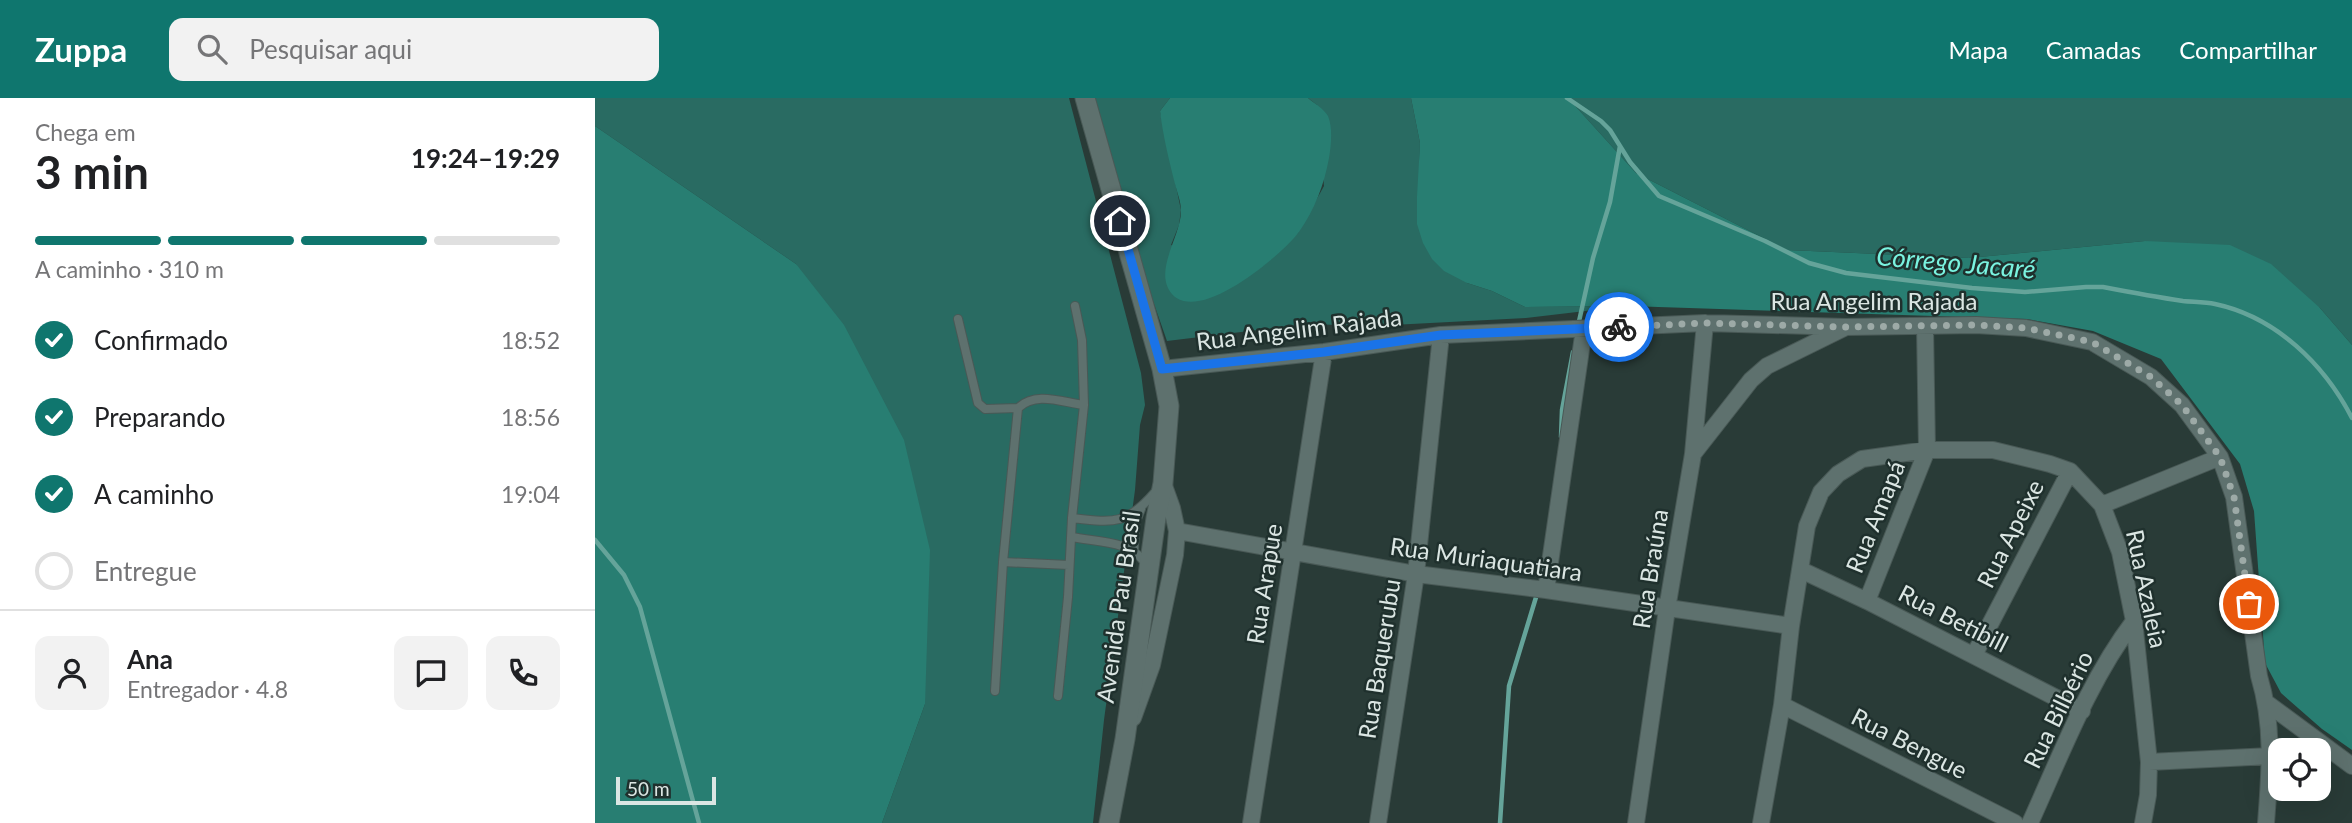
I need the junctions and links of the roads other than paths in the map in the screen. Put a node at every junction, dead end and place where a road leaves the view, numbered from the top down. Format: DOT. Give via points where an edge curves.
graph roads {
  1 [pos="1086,98"];
  2 [pos="1075,306"];
  3 [pos="958,319"];
  4 [pos="1705,323"];
  5 [pos="1925,326"];
  6 [pos="1846,327"];
  7 [pos="1578,329"];
  8 [pos="1441,335"];
  9 [pos="1324,352"];
  10 [pos="1162,369"];
  11 [pos="1084,405"];
  12 [pos="1018,408"];
  13 [pos="1927,450"];
  14 [pos="1693,454"];
  15 [pos="2220,457"];
  16 [pos="2070,471"];
  17 [pos="1163,483"];
  18 [pos="2102,505"];
  19 [pos="1141,509"];
  20 [pos="1072,518"];
  21 [pos="1177,531"];
  22 [pos="1072,537"];
  23 [pos="1134,551"];
  24 [pos="1294,552"];
  25 [pos="1003,562"];
  26 [pos="1069,565"];
  27 [pos="1149,570"];
  28 [pos="1801,570"];
  29 [pos="1416,574"];
  30 [pos="1539,589"];
  31 [pos="1867,601"];
  32 [pos="1667,609"];
  33 [pos="2134,621"];
  34 [pos="1791,626"];
  35 [pos="1974,656"];
  36 [pos="995,691"];
  37 [pos="1058,696"];
  38 [pos="2267,704"];
  39 [pos="1782,705"];
  40 [pos="2082,710"];
  41 [pos="2270,738"];
  42 [pos="1125,739"];
  43 [pos="2268,756"];
  44 [pos="2149,762"];
  45 [pos="2352,766"];
  46 [pos="2268,796"];
  47 [pos="1109,823"];
  48 [pos="1251,823"];
  49 [pos="1378,823"];
  50 [pos="1636,823"];
  51 [pos="1761,823"];
  52 [pos="2015,823"];
  53 [pos="2030,823"];
  54 [pos="2143,823"];
  55 [pos="2266,823"];
  1 -- 10 [label="main road, Avenida Pau Brasil"];
  2 -- 11 [label="lane" via="1082,340"];
  3 -- 12 [label="lane" via="978,403 985,410"];
  4 -- 6 [label="street, Rua Angelim Rajada"];
  4 -- 7 [label="street, Rua Angelim Rajada"];
  4 -- 14 [label="street, Rua Braúna"];
  5 -- 6 [label="street, Rua Angelim Rajada"];
  5 -- 13 [label="street"];
  5 -- 15 [label="street, Rua Angelim Rajada" via="2026,328 2092,342 2151,377 2182,405"];
  6 -- 14 [label="street" via="1767,366"];
  7 -- 8 [label="street, Rua Angelim Rajada"];
  7 -- 30 [label="street"];
  8 -- 9 [label="street, Rua Angelim Rajada"];
  8 -- 29 [label="street, Rua Baquerubu"];
  9 -- 10 [label="street, Rua Angelim Rajada"];
  9 -- 24 [label="street, Rua Arapue"];
  10 -- 17 [label="main road, Avenida Pau Brasil" via="1169,406"];
  11 -- 12 [label="lane" via="1039,398 1026,400"];
  11 -- 20 [label="lane"];
  12 -- 25 [label="lane"];
  13 -- 16 [label="street, Rua Azaleia" via="1993,450"];
  13 -- 28 [label="street, Rua Azaleia" via="1862,459 1838,474 1821,492 1807,526"];
  13 -- 31 [label="street, Rua Amapá"];
  14 -- 32 [label="street, Rua Braúna"];
  15 -- 18 [label="street"];
  15 -- 38 [label="street, Rua Angelim Rajada" via="2234,497"];
  16 -- 18 [label="street, Rua Azaleia"];
  16 -- 35 [label="street, Rua Apeixe"];
  17 -- 19 [label="lane"];
  17 -- 21 [label="street, Avenida Pau Brasil"];
  17 -- 27 [label="main road, Avenida Pau Brasil"];
  18 -- 33 [label="street, Rua Azaleia" via="2120,552"];
  19 -- 20 [label="lane" via="1123,519 1102,522"];
  19 -- 23 [label="lane"];
  20 -- 22 [label="lane"];
  21 -- 24 [label="street, Rua Muriaquatiara"];
  21 -- 42 [label="street, Avenida Pau Brasil" via="1155,653"];
  22 -- 23 [label="lane"];
  22 -- 26 [label="lane"];
  23 -- 27 [label="lane"];
  24 -- 29 [label="street, Rua Muriaquatiara"];
  24 -- 48 [label="street, Rua Arapue"];
  25 -- 26 [label="lane"];
  25 -- 36 [label="lane"];
  26 -- 37 [label="lane"];
  27 -- 42 [label="main road, Avenida Pau Brasil"];
  28 -- 31 [label="street, Rua Betibill"];
  28 -- 34 [label="street, Rua Azaleia"];
  29 -- 30 [label="street, Rua Muriaquatiara"];
  29 -- 49 [label="street, Rua Baquerubu"];
  30 -- 32 [label="street, Rua Muriaquatiara"];
  31 -- 35 [label="street, Rua Betibill"];
  32 -- 34 [label="street, Rua Muriaquatiara"];
  32 -- 50 [label="street, Rua Braúna"];
  33 -- 40 [label="street, Rua Bilbério" via="2116,644"];
  33 -- 44 [label="street, Rua Azaleia"];
  34 -- 39 [label="street, Rua Azaleia"];
  35 -- 40 [label="street, Rua Betibill"];
  38 -- 41 [label="street, Rua Angelim Rajada"];
  38 -- 45 [label="street"];
  39 -- 51 [label="street, Rua Azaleia"];
  39 -- 52 [label="street, Rua Bengue"];
  40 -- 53 [label="street, Rua Bilbério"];
  42 -- 47 [label="main road, Avenida Pau Brasil"];
  43 -- 44 [label="street"];
  44 -- 54 [label="street, Rua Azaleia"];
  46 -- 55 [label="street, Rua Angelim Rajada"];
}
